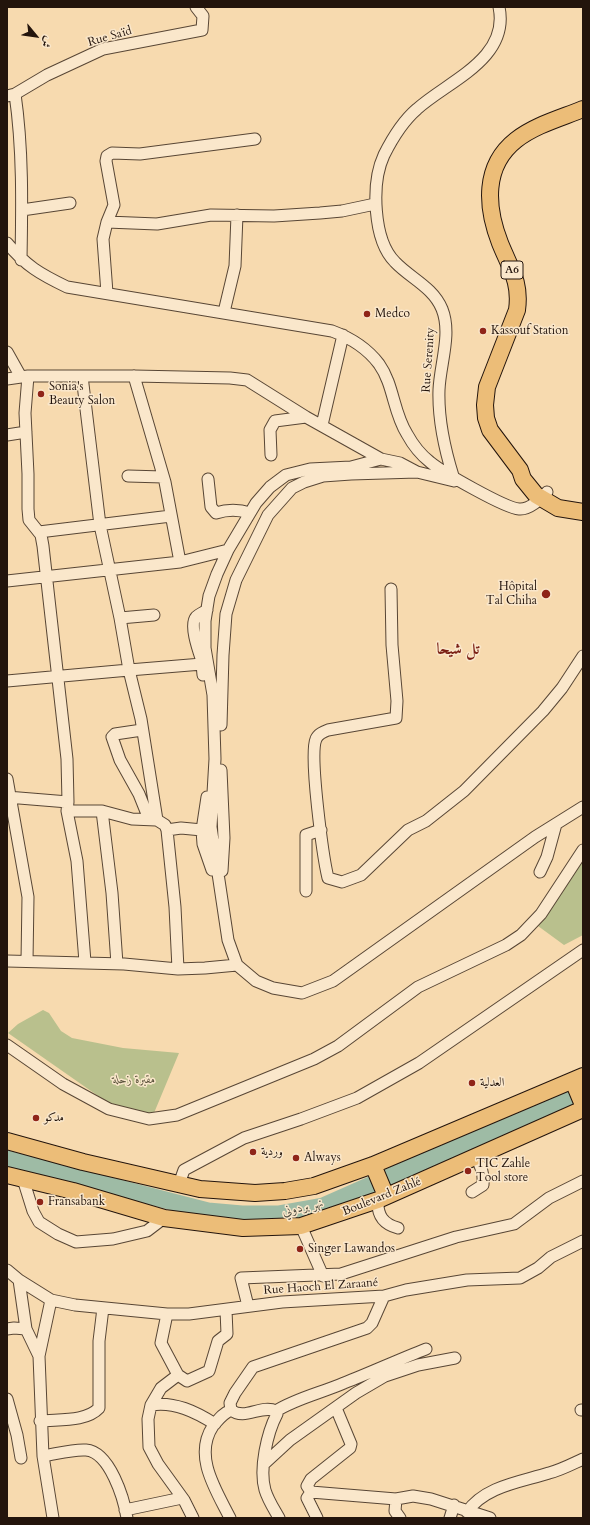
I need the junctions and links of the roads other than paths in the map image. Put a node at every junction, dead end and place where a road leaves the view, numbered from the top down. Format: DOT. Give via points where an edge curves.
graph roads {
  1 [pos="196,7"];
  2 [pos="499,7"];
  3 [pos="11,95"];
  4 [pos="583,109"];
  5 [pos="255,139"];
  6 [pos="70,203"];
  7 [pos="375,204"];
  8 [pos="22,210"];
  9 [pos="237,215"];
  10 [pos="107,222"];
  11 [pos="7,243"];
  12 [pos="21,260"];
  13 [pos="107,293"];
  14 [pos="224,312"];
  15 [pos="343,335"];
  16 [pos="7,352"];
  17 [pos="82,376"];
  18 [pos="134,376"];
  19 [pos="24,377"];
  20 [pos="7,379"];
  21 [pos="306,417"];
  22 [pos="322,425"];
  23 [pos="26,432"];
  24 [pos="7,435"];
  25 [pos="271,455"];
  26 [pos="381,459"];
  27 [pos="417,472"];
  28 [pos="286,475"];
  29 [pos="128,476"];
  30 [pos="163,477"];
  31 [pos="208,479"];
  32 [pos="458,479"];
  33 [pos="292,488"];
  34 [pos="540,492"];
  35 [pos="253,508"];
  36 [pos="578,512"];
  37 [pos="268,515"];
  38 [pos="171,516"];
  39 [pos="100,525"];
  40 [pos="38,532"];
  41 [pos="228,550"];
  42 [pos="180,562"];
  43 [pos="109,571"];
  44 [pos="47,577"];
  45 [pos="7,581"];
  46 [pos="391,589"];
  47 [pos="207,610"];
  48 [pos="154,615"];
  49 [pos="120,618"];
  50 [pos="583,656"];
  51 [pos="202,664"];
  52 [pos="129,670"];
  53 [pos="58,676"];
  54 [pos="7,681"];
  55 [pos="213,706"];
  56 [pos="142,730"];
  57 [pos="7,779"];
  58 [pos="218,779"];
  59 [pos="9,797"];
  60 [pos="68,806"];
  61 [pos="583,807"];
  62 [pos="102,811"];
  63 [pos="153,819"];
  64 [pos="556,824"];
  65 [pos="167,830"];
  66 [pos="202,830"];
  67 [pos="321,830"];
  68 [pos="583,850"];
  69 [pos="540,872"];
  70 [pos="306,891"];
  71 [pos="224,907"];
  72 [pos="583,950"];
  73 [pos="7,961"];
  74 [pos="27,961"];
  75 [pos="85,962"];
  76 [pos="117,964"];
  77 [pos="237,965"];
  78 [pos="178,969"];
  79 [pos="7,1045"];
  80 [pos="580,1093"];
  81 [pos="7,1141"];
  82 [pos="476,1157"];
  83 [pos="373,1165"];
  84 [pos="7,1175"];
  85 [pos="23,1179"];
  86 [pos="583,1181"];
  87 [pos="179,1184"];
  88 [pos="472,1192"];
  89 [pos="382,1198"];
  90 [pos="164,1218"];
  91 [pos="301,1226"];
  92 [pos="398,1228"];
  93 [pos="583,1241"];
  94 [pos="7,1270"];
  95 [pos="323,1276"];
  96 [pos="19,1280"];
  97 [pos="384,1296"];
  98 [pos="51,1300"];
  99 [pos="248,1306"];
  100 [pos="103,1308"];
  101 [pos="226,1310"];
  102 [pos="167,1314"];
  103 [pos="7,1329"];
  104 [pos="26,1329"];
  105 [pos="426,1349"];
  106 [pos="39,1356"];
  107 [pos="455,1358"];
  108 [pos="178,1375"];
  109 [pos="7,1399"];
  110 [pos="151,1405"];
  111 [pos="336,1408"];
  112 [pos="231,1410"];
  113 [pos="276,1411"];
  114 [pos="40,1421"];
  115 [pos="215,1424"];
  116 [pos="43,1456"];
  117 [pos="21,1458"];
  118 [pos="583,1459"];
  119 [pos="265,1464"];
  120 [pos="311,1492"];
  121 [pos="182,1498"];
  122 [pos="396,1499"];
  123 [pos="454,1506"];
  124 [pos="467,1512"];
  125 [pos="126,1514"];
  126 [pos="53,1518"];
  127 [pos="193,1518"];
  128 [pos="230,1518"];
  129 [pos="280,1518"];
  130 [pos="317,1518"];
  131 [pos="400,1518"];
  132 [pos="450,1518"];
  133 [pos="490,1518"];
  1 -- 3 [label="street, Rue Saïd" via="203,16 202,30 103,49 48,74"];
  2 -- 7 [label="street, Rue Serenity" via="499,29 489,52 480,63 416,109 396,132 383,156"];
  3 -- 8 [label="street" via="19,122"];
  4 -- 34 [label="highway, A6" via="517,139 495,165 491,179 489,197 493,221 518,286 519,300 487,387 485,405 490,430"];
  5 -- 10 [label="street" via="107,156 114,205"];
  6 -- 8 [label="street"];
  7 -- 9 [label="street" via="320,213"];
  7 -- 32 [label="street, Rue Serenity" via="387,252 395,262 430,290 442,310 445,330 440,378 440,424 447,457"];
  8 -- 12 [label="street"];
  9 -- 10 [label="street" via="197,216 156,224"];
  9 -- 14 [label="street" via="235,266"];
  10 -- 13 [label="street" via="103,239"];
  11 -- 12 [label="street"];
  12 -- 13 [label="street" via="43,276 67,287"];
  13 -- 14 [label="street"];
  14 -- 15 [label="street"];
  15 -- 22 [label="street"];
  15 -- 32 [label="street" via="358,343 379,364 389,381 397,413 406,434 418,450 431,463"];
  16 -- 19 [label="street"];
  17 -- 18 [label="street"];
  17 -- 19 [label="street"];
  17 -- 39 [label="street"];
  18 -- 21 [label="street" via="247,380"];
  18 -- 30 [label="street"];
  19 -- 20 [label="street"];
  19 -- 23 [label="street"];
  21 -- 22 [label="street"];
  21 -- 25 [label="street" via="275,421 270,430"];
  22 -- 26 [label="street"];
  23 -- 24 [label="street"];
  23 -- 40 [label="street" via="29,520"];
  26 -- 27 [label="street" via="400,463"];
  26 -- 28 [label="street" via="351,467 310,469"];
  27 -- 32 [label="street"];
  27 -- 33 [label="street" via="323,476"];
  28 -- 33 [label="street"];
  28 -- 35 [label="street" via="270,487"];
  29 -- 30 [label="street"];
  30 -- 38 [label="street"];
  31 -- 35 [label="street" via="211,507 216,514 226,510"];
  32 -- 34 [label="street" via="515,508 526,508"];
  33 -- 37 [label="street"];
  34 -- 36 [label="highway, A6" via="562,501"];
  35 -- 37 [label="street"];
  35 -- 41 [label="street"];
  37 -- 58 [label="street" via="242,564 226,614"];
  38 -- 39 [label="street"];
  38 -- 42 [label="street"];
  39 -- 40 [label="street"];
  39 -- 43 [label="street"];
  40 -- 44 [label="street" via="43,546"];
  41 -- 42 [label="street"];
  41 -- 47 [label="street" via="209,596"];
  42 -- 43 [label="street"];
  43 -- 44 [label="street"];
  43 -- 49 [label="street"];
  44 -- 45 [label="street"];
  44 -- 53 [label="street"];
  46 -- 67 [label="street" via="396,718 328,730 316,739 313,760"];
  47 -- 51 [label="street" via="194,621 195,640"];
  47 -- 55 [label="street" via="205,648"];
  48 -- 49 [label="street"];
  49 -- 52 [label="street"];
  50 -- 67 [label="street" via="543,711 464,791 426,822 408,830 361,875 342,882 328,878 322,854"];
  51 -- 52 [label="street"];
  51 -- 55 [label="street" via="208,699"];
  52 -- 53 [label="street"];
  52 -- 56 [label="street"];
  53 -- 54 [label="street"];
  53 -- 60 [label="street"];
  55 -- 58 [label="street"];
  56 -- 63 [label="street"];
  56 -- 63 [label="street" via="115,734 112,737 120,760"];
  57 -- 59 [label="street"];
  58 -- 66 [label="street" via="208,792"];
  58 -- 71 [label="street" via="217,823"];
  59 -- 60 [label="street"];
  59 -- 74 [label="street" via="28,897"];
  60 -- 62 [label="street"];
  60 -- 75 [label="street" via="77,861"];
  61 -- 64 [label="street"];
  62 -- 63 [label="street" via="132,819"];
  62 -- 76 [label="street"];
  63 -- 65 [label="street" via="165,825"];
  64 -- 69 [label="street"];
  64 -- 77 [label="street" via="333,981 302,993 289,992 256,981"];
  65 -- 66 [label="street"];
  65 -- 78 [label="street"];
  66 -- 71 [label="street" via="206,855"];
  67 -- 70 [label="street" via="306,835"];
  68 -- 79 [label="street" via="541,914 506,945 418,987 338,1046 314,1059 177,1115 149,1119 109,1109 63,1084"];
  71 -- 77 [label="street" via="228,940"];
  72 -- 87 [label="street" via="405,1072 357,1098 301,1120 244,1138 184,1170"];
  73 -- 74 [label="street"];
  74 -- 75 [label="street"];
  75 -- 76 [label="street"];
  76 -- 78 [label="street"];
  77 -- 78 [label="street"];
  80 -- 82 [label="highway, Boulevard Zahlé"];
  80 -- 83 [label="highway, Boulevard Zahlé"];
  81 -- 87 [label="highway, Boulevard Zahlé"];
  82 -- 88 [label="street" via="483,1172 483,1179 482,1185"];
  82 -- 89 [label="highway, Boulevard Zahlé"];
  83 -- 87 [label="highway, Boulevard Zahlé" via="314,1186 285,1191 222,1192"];
  83 -- 89 [label="highway"];
  84 -- 85 [label="highway, Boulevard Zahlé"];
  85 -- 90 [label="highway, Boulevard Zahlé"];
  85 -- 90 [label="street" via="39,1222 76,1242 113,1239 146,1231"];
  86 -- 95 [label="street" via="549,1198 514,1224 456,1237 341,1274"];
  89 -- 91 [label="highway, Boulevard Zahlé"];
  89 -- 92 [label="street" via="378,1209 380,1217"];
  90 -- 91 [label="highway, Boulevard Zahlé" via="243,1228"];
  91 -- 95 [label="street"];
  93 -- 97 [label="street, Rue Haoch El Zaraané" via="551,1257 520,1278 466,1280"];
  94 -- 96 [label="street"];
  95 -- 99 [label="street" via="241,1278"];
  96 -- 98 [label="street"];
  96 -- 104 [label="street"];
  97 -- 99 [label="street, Rue Haoch El Zaraané"];
  97 -- 112 [label="street" via="372,1323 367,1328 253,1367 235,1393 230,1403"];
  98 -- 100 [label="street, Rue Haoch El Zaraané"];
  98 -- 106 [label="street"];
  99 -- 101 [label="street, Rue Haoch El Zaraané"];
  100 -- 102 [label="street, Rue Haoch El Zaraané"];
  100 -- 114 [label="street" via="99,1341 99,1408 94,1414 80,1418"];
  101 -- 102 [label="street, Rue Haoch El Zaraané"];
  101 -- 108 [label="street" via="227,1334 218,1341 209,1371 187,1381"];
  102 -- 108 [label="street" via="161,1343"];
  103 -- 104 [label="street"];
  104 -- 106 [label="street"];
  105 -- 113 [label="street" via="343,1384 287,1404"];
  106 -- 114 [label="street"];
  107 -- 111 [label="street" via="418,1365 385,1376"];
  108 -- 110 [label="street" via="160,1388"];
  109 -- 117 [label="street"];
  110 -- 115 [label="street" via="162,1403 194,1411"];
  110 -- 121 [label="street" via="148,1420 149,1447"];
  111 -- 119 [label="street" via="290,1440"];
  111 -- 120 [label="street" via="350,1448 311,1480 307,1486"];
  112 -- 113 [label="street" via="243,1414"];
  112 -- 115 [label="street" via="222,1414"];
  113 -- 119 [label="street" via="266,1443"];
  114 -- 116 [label="street"];
  115 -- 128 [label="street" via="205,1442 204,1458"];
  116 -- 125 [label="street" via="87,1450 98,1455 116,1480"];
  116 -- 126 [label="street"];
  118 -- 124 [label="street" via="551,1473 485,1494"];
  119 -- 129 [label="street" via="265,1490"];
  120 -- 122 [label="street"];
  120 -- 130 [label="street" via="307,1498 308,1503"];
  121 -- 125 [label="street"];
  121 -- 127 [label="street"];
  122 -- 123 [label="street" via="413,1496"];
  122 -- 131 [label="street" via="395,1511"];
  123 -- 124 [label="street"];
  123 -- 132 [label="street"];
  124 -- 133 [label="street"];
}
